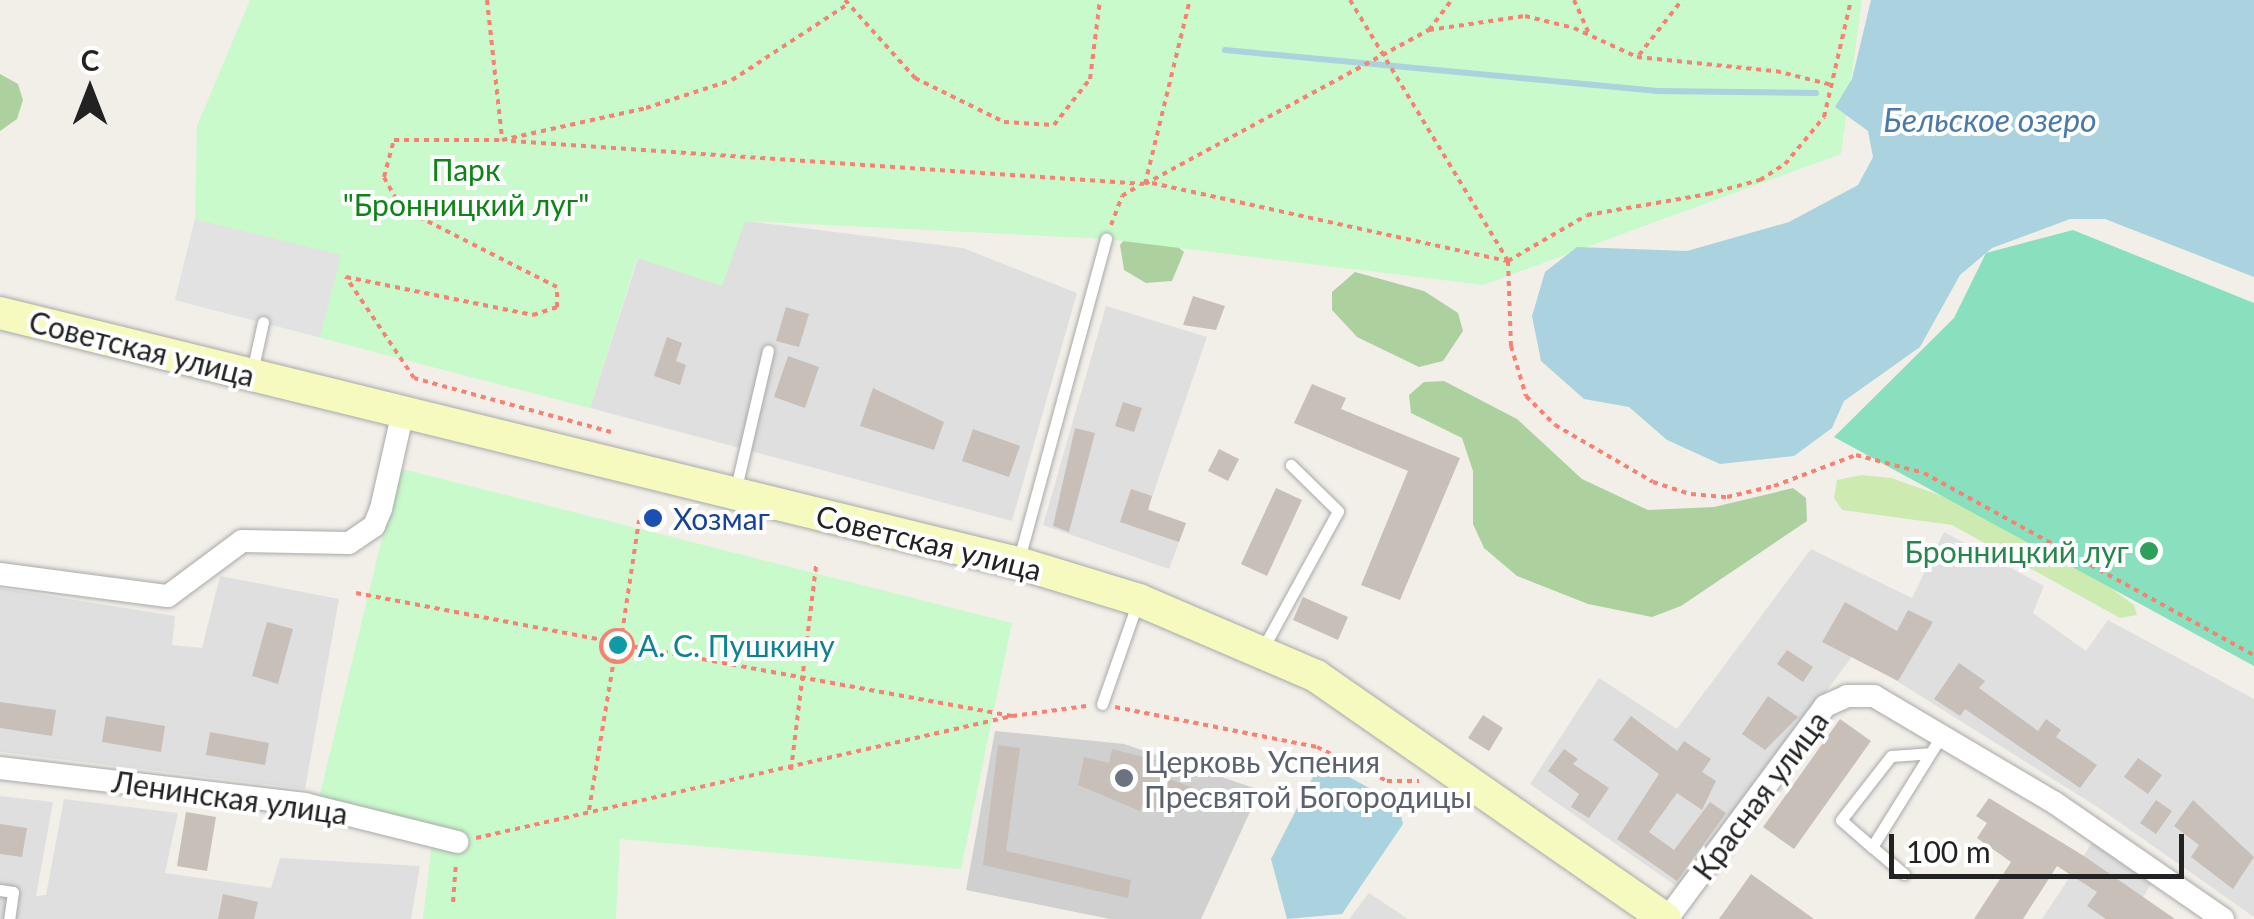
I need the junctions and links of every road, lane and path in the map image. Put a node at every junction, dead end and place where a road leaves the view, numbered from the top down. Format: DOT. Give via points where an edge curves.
graph roads {
  1 [pos="488,0"];
  2 [pos="1100,0"];
  3 [pos="1190,0"];
  4 [pos="1350,0"];
  5 [pos="1452,0"];
  6 [pos="1574,0"];
  7 [pos="1682,0"];
  8 [pos="1851,0"];
  9 [pos="847,2"];
  10 [pos="1428,30"];
  11 [pos="1590,36"];
  12 [pos="1382,53"];
  13 [pos="1637,58"];
  14 [pos="1834,86"];
  15 [pos="502,140"];
  16 [pos="1145,184"];
  17 [pos="1106,239"];
  18 [pos="1508,261"];
  19 [pos="0,313"];
  20 [pos="263,322"];
  21 [pos="768,352"];
  22 [pos="251,374"];
  23 [pos="403,411"];
  24 [pos="611,432"];
  25 [pos="1291,464"];
  26 [pos="735,492"];
  27 [pos="639,520"];
  28 [pos="1018,563"];
  29 [pos="816,566"];
  30 [pos="0,574"];
  31 [pos="356,593"];
  32 [pos="1139,600"];
  33 [pos="622,633"];
  34 [pos="602,640"];
  35 [pos="632,646"];
  36 [pos="1262,650"];
  37 [pos="2254,655"];
  38 [pos="614,659"];
  39 [pos="798,674"];
  40 [pos="1102,704"];
  41 [pos="1012,716"];
  42 [pos="1936,744"];
  43 [pos="0,768"];
  44 [pos="791,771"];
  45 [pos="1425,780"];
  46 [pos="590,810"];
  47 [pos="457,842"];
  48 [pos="1872,847"];
  49 [pos="1904,874"];
  50 [pos="0,890"];
  51 [pos="453,902"];
  52 [pos="9,919"];
  53 [pos="1666,919"];
  54 [pos="2223,919"];
  1 -- 15 [label="path"];
  2 -- 9 [label="path" via="1090,79 1054,125 1004,122 915,78"];
  3 -- 16 [label="path"];
  4 -- 12 [label="path"];
  5 -- 10 [label="path"];
  6 -- 11 [label="path"];
  7 -- 13 [label="path"];
  8 -- 14 [label="path"];
  9 -- 15 [label="path" via="732,80"];
  10 -- 11 [label="path" via="1525,16"];
  10 -- 12 [label="path"];
  11 -- 13 [label="path"];
  12 -- 16 [label="path"];
  12 -- 18 [label="path"];
  13 -- 14 [label="path" via="1776,70"];
  14 -- 18 [label="path" via="1824,117 1800,148 1760,180 1587,214"];
  15 -- 16 [label="path"];
  15 -- 24 [label="path" via="394,140 384,177 400,208 557,287 557,307 533,314 346,277 414,378"];
  16 -- 17 [label="path" via="1122,196"];
  16 -- 18 [label="path" via="1161,181"];
  17 -- 28 [label="lane"];
  18 -- 37 [label="path" via="1510,346 1526,396 1555,425 1652,482 1727,497 1774,486 1836,459 1875,457 1924,473 2034,530"];
  19 -- 22 [label="main road, Советская улица"];
  20 -- 22 [label="lane"];
  21 -- 26 [label="lane"];
  22 -- 23 [label="main road, Советская улица"];
  23 -- 26 [label="main road, Советская улица"];
  23 -- 30 [label="street" via="374,526 349,543 242,542 168,596"];
  25 -- 36 [label="lane" via="1338,511"];
  26 -- 28 [label="main road, Советская улица"];
  27 -- 33 [label="path"];
  28 -- 32 [label="main road, Советская улица"];
  29 -- 39 [label="path"];
  31 -- 34 [label="path"];
  32 -- 36 [label="main road, Советская улица"];
  32 -- 40 [label="lane"];
  33 -- 34 [label="path" via="604,630"];
  33 -- 35 [label="path" via="634,635"];
  34 -- 38 [label="path" via="600,657"];
  35 -- 38 [label="path" via="630,662"];
  35 -- 39 [label="path"];
  36 -- 53 [label="main road, Советская улица" via="1396,726"];
  38 -- 46 [label="path"];
  39 -- 41 [label="path"];
  39 -- 44 [label="path"];
  40 -- 41 [label="path"];
  40 -- 45 [label="path" via="1317,747 1387,780"];
  41 -- 44 [label="path"];
  42 -- 48 [label="lane"];
  42 -- 48 [label="lane" via="1891,756 1842,820"];
  42 -- 53 [label="street, Красная улица" via="1874,696 1847,696 1825,706"];
  42 -- 54 [label="street, Красная улица" via="2055,803"];
  43 -- 47 [label="street, Ленинская улица" via="277,800"];
  44 -- 46 [label="path"];
  46 -- 47 [label="path"];
  47 -- 51 [label="path"];
  48 -- 49 [label="lane"];
  50 -- 52 [label="lane" via="13,892"];
}
